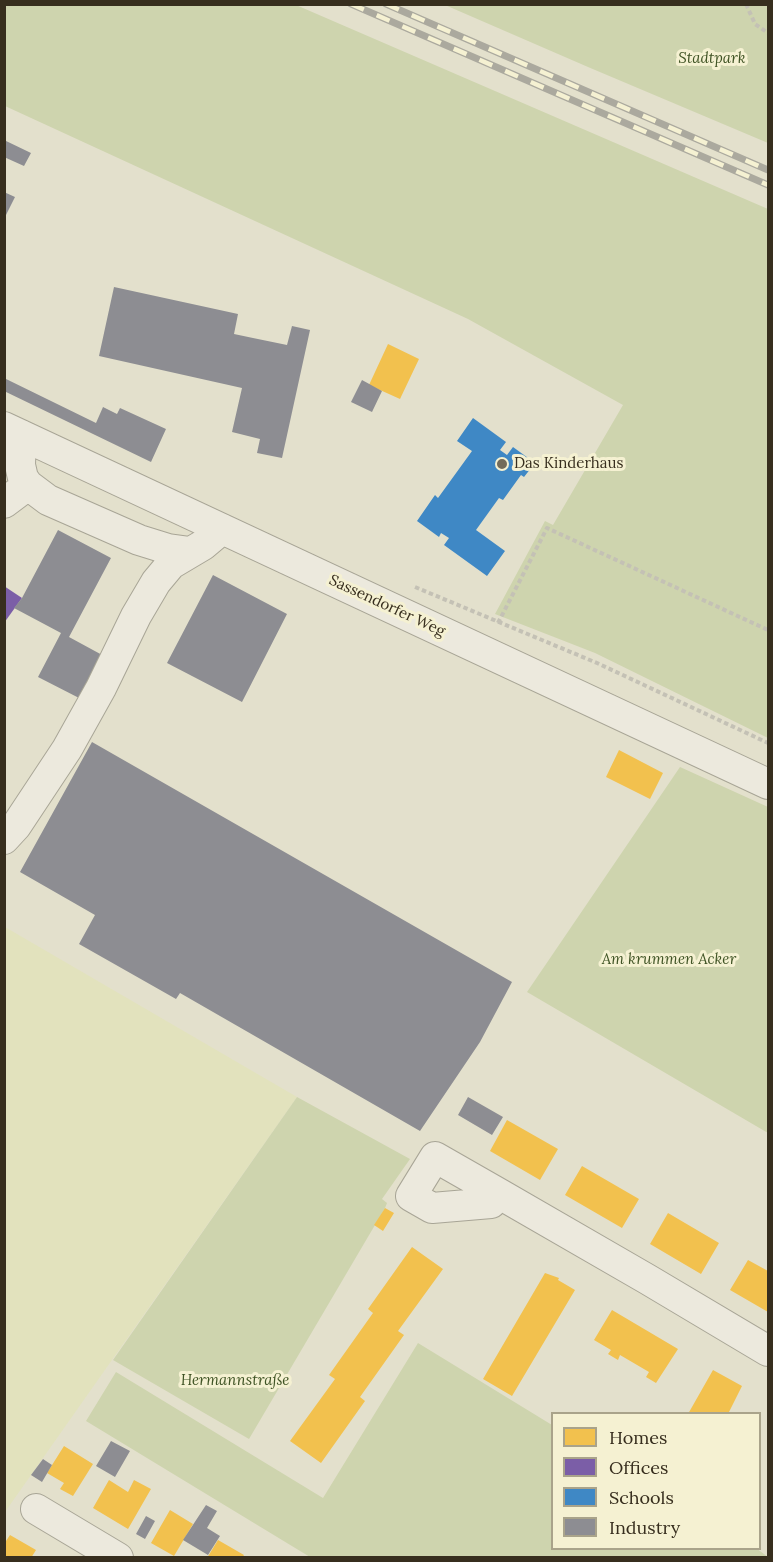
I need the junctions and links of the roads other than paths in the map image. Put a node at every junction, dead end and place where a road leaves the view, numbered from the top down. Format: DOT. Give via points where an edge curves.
graph roads {
  1 [pos="13,431"];
  2 [pos="28,485"];
  3 [pos="4,503"];
  4 [pos="222,529"];
  5 [pos="189,552"];
  6 [pos="768,784"];
  7 [pos="4,839"];
  8 [pos="498,1193"];
  9 [pos="768,1351"];
  10 [pos="36,1509"];
  11 [pos="118,1557"];
  1 -- 2 [label="street"];
  1 -- 4 [label="street, Sassendorfer Weg"];
  2 -- 3 [label="street"];
  2 -- 5 [label="street" via="48,500 139,540"];
  4 -- 5 [label="street"];
  4 -- 6 [label="street, Sassendorfer Weg"];
  5 -- 7 [label="street" via="171,564 156,582 68,749"];
  8 -- 9 [label="street"];
  10 -- 11 [label="street"];
}
